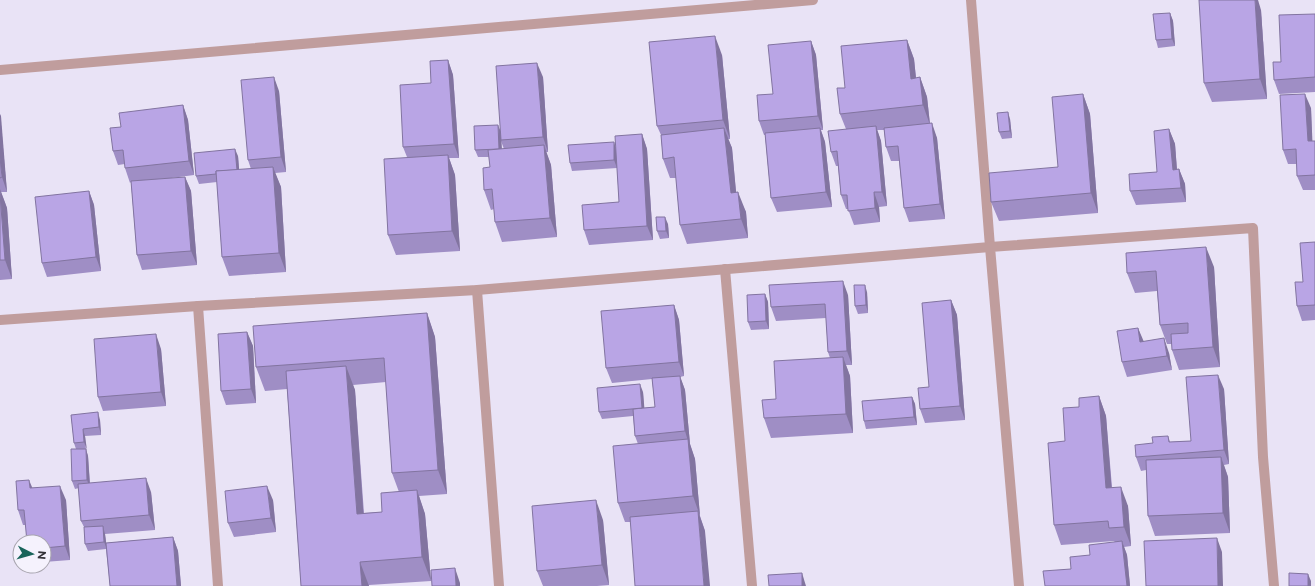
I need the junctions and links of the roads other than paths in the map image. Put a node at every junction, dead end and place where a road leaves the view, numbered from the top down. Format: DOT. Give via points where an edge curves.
graph roads {
  1 [pos="813,0"];
  2 [pos="971,0"];
  3 [pos="0,70"];
  4 [pos="990,247"];
  5 [pos="725,269"];
  6 [pos="477,290"];
  7 [pos="198,306"];
  8 [pos="0,320"];
  9 [pos="218,586"];
  10 [pos="499,586"];
  11 [pos="752,586"];
  12 [pos="1019,586"];
  13 [pos="1274,586"];
  1 -- 3 [label="street"];
  2 -- 4 [label="street"];
  4 -- 5 [label="street"];
  4 -- 12 [label="street"];
  4 -- 13 [label="street" via="1253,228 1263,457"];
  5 -- 6 [label="street"];
  5 -- 11 [label="street"];
  6 -- 7 [label="street"];
  6 -- 10 [label="street"];
  7 -- 8 [label="street"];
  7 -- 9 [label="street"];
}
